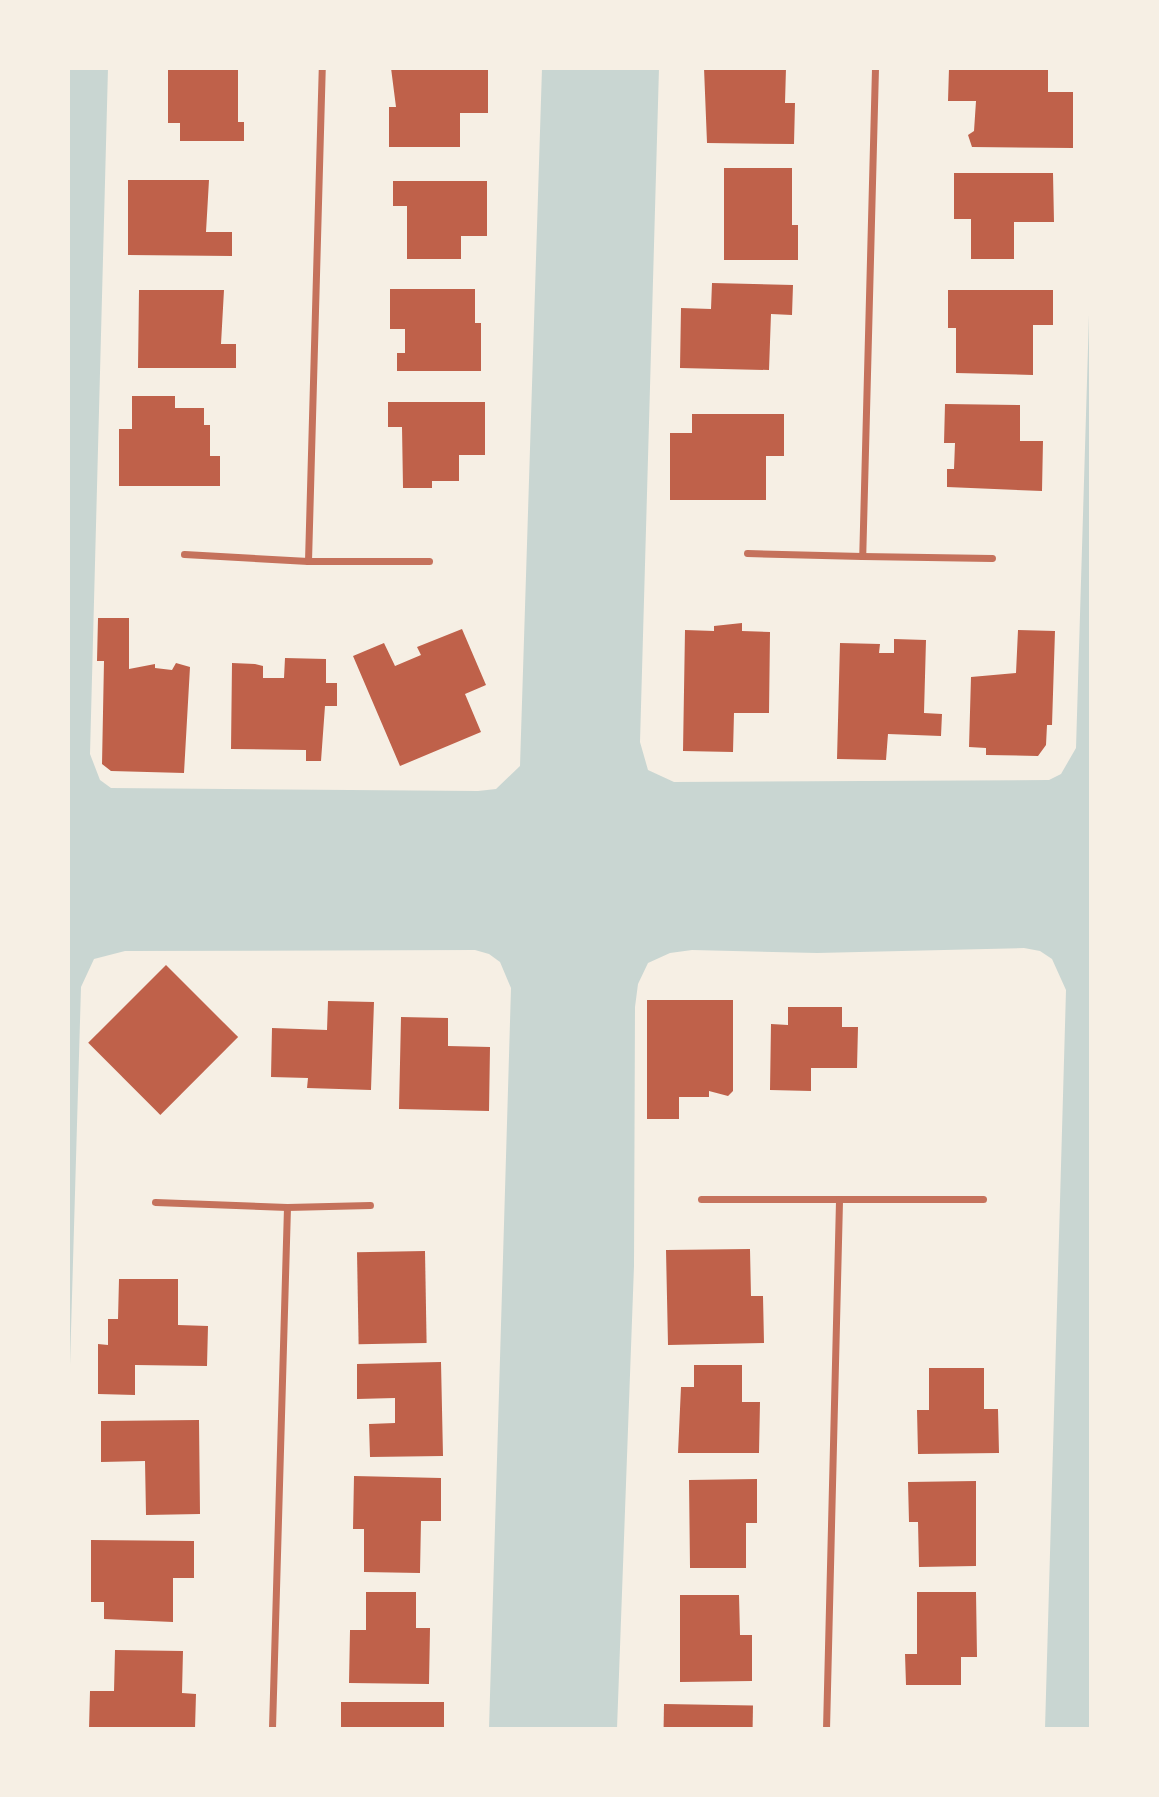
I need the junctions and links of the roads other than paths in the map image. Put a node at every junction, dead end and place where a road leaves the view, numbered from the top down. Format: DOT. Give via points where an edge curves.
graph roads {
  1 [pos="322,68"];
  2 [pos="875,68"];
  3 [pos="747,553"];
  4 [pos="184,554"];
  5 [pos="862,556"];
  6 [pos="992,558"];
  7 [pos="308,561"];
  8 [pos="429,561"];
  9 [pos="701,1199"];
  10 [pos="839,1199"];
  11 [pos="983,1199"];
  12 [pos="155,1202"];
  13 [pos="370,1205"];
  14 [pos="287,1208"];
  15 [pos="272,1729"];
  16 [pos="826,1729"];
  1 -- 7 [label="street"];
  2 -- 5 [label="street"];
  3 -- 5 [label="street"];
  4 -- 7 [label="street"];
  5 -- 6 [label="street"];
  7 -- 8 [label="street"];
  9 -- 10 [label="street"];
  10 -- 11 [label="street"];
  10 -- 16 [label="street"];
  12 -- 14 [label="street"];
  13 -- 14 [label="street"];
  14 -- 15 [label="street"];
}
